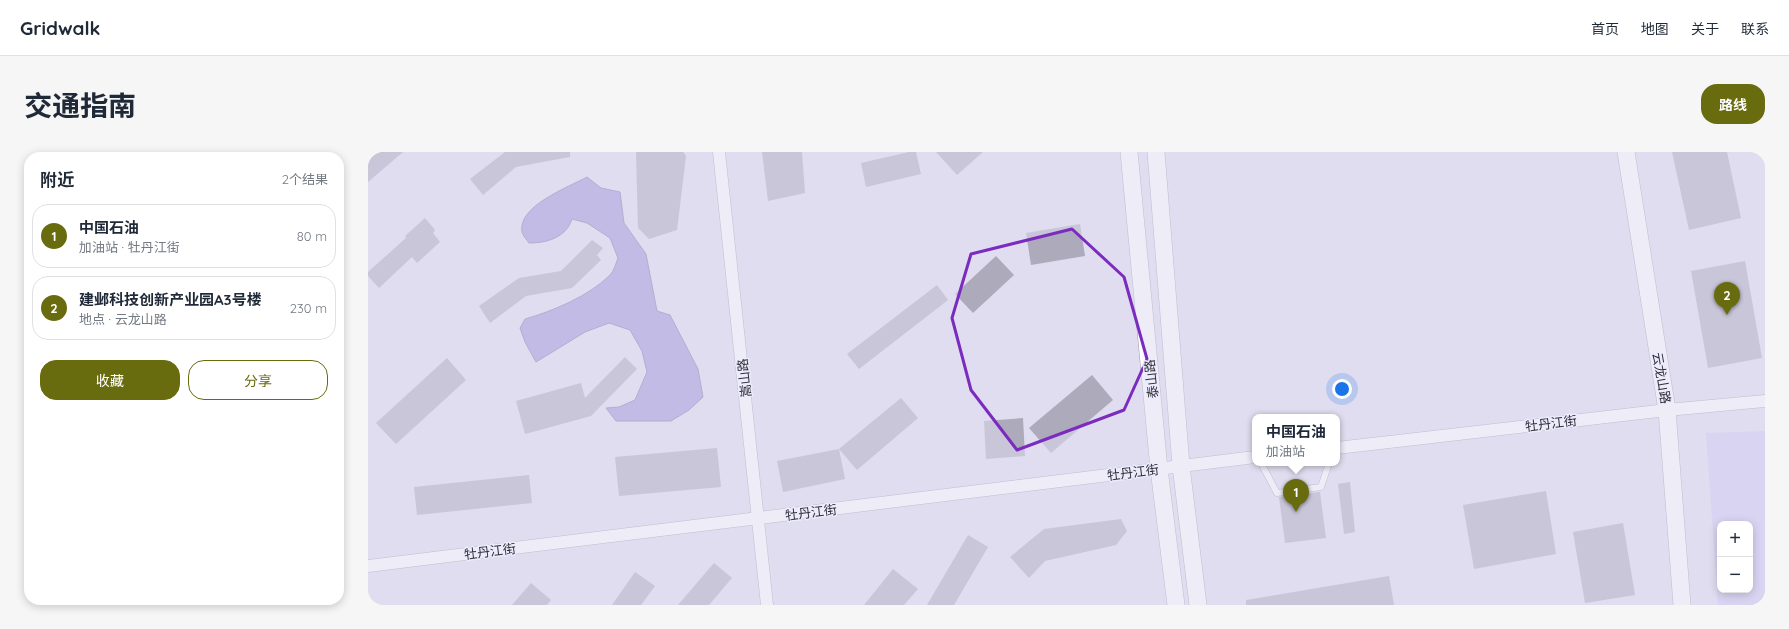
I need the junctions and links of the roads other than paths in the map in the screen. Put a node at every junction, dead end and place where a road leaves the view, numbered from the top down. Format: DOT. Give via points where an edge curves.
graph roads {
  1 [pos="718,152"];
  2 [pos="1129,152"];
  3 [pos="1156,152"];
  4 [pos="1626,152"];
  5 [pos="1765,401"];
  6 [pos="1667,410"];
  7 [pos="1340,448"];
  8 [pos="1252,458"];
  9 [pos="1181,466"];
  10 [pos="1263,466"];
  11 [pos="1328,466"];
  12 [pos="1159,469"];
  13 [pos="759,518"];
  14 [pos="368,566"];
  15 [pos="767,605"];
  16 [pos="1176,605"];
  17 [pos="1198,605"];
  18 [pos="1682,605"];
  1 -- 13 [label="street, 嵩山路"];
  2 -- 12 [label="street, 泰山路"];
  3 -- 9 [label="street, 泰山路"];
  4 -- 6 [label="street, 云龙山路"];
  5 -- 6 [label="street, 牡丹江街"];
  6 -- 7 [label="street, 牡丹江街"];
  6 -- 18 [label="street, 云龙山路"];
  8 -- 9 [label="street, 牡丹江街"];
  9 -- 12 [label="street, 牡丹江街"];
  9 -- 17 [label="street, 泰山路"];
  10 -- 11 [label="lane" via="1277,493 1321,487"];
  12 -- 13 [label="street, 牡丹江街"];
  12 -- 16 [label="street, 泰山路"];
  13 -- 14 [label="street, 牡丹江街"];
  13 -- 15 [label="street, 嵩山路"];
}
